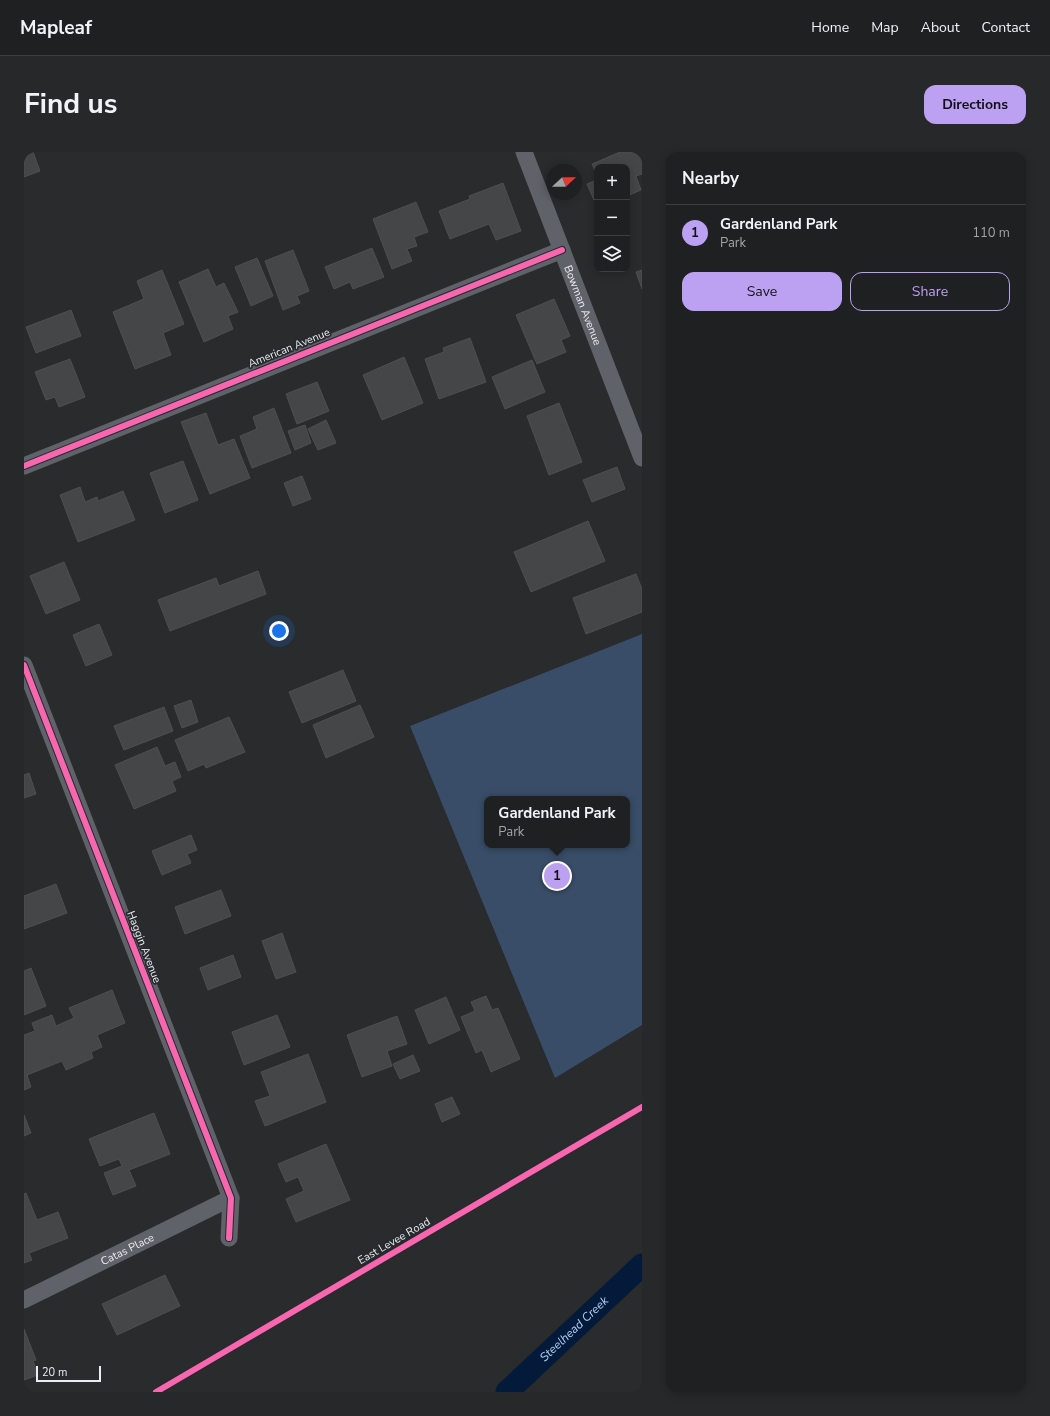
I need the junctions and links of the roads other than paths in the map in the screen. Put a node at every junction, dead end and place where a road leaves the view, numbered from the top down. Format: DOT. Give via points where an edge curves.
graph roads {
  1 [pos="524,152"];
  2 [pos="562,250"];
  3 [pos="642,458"];
  4 [pos="24,466"];
  5 [pos="24,665"];
  6 [pos="231,1198"];
  7 [pos="229,1238"];
  8 [pos="24,1300"];
  1 -- 2 [label="street, Bowman Avenue"];
  2 -- 3 [label="street, Bowman Avenue"];
  2 -- 4 [label="street, American Avenue"];
  5 -- 6 [label="street, Haggin Avenue"];
  6 -- 7 [label="street, Haggin Avenue"];
  6 -- 8 [label="street, Catas Place"];
}
